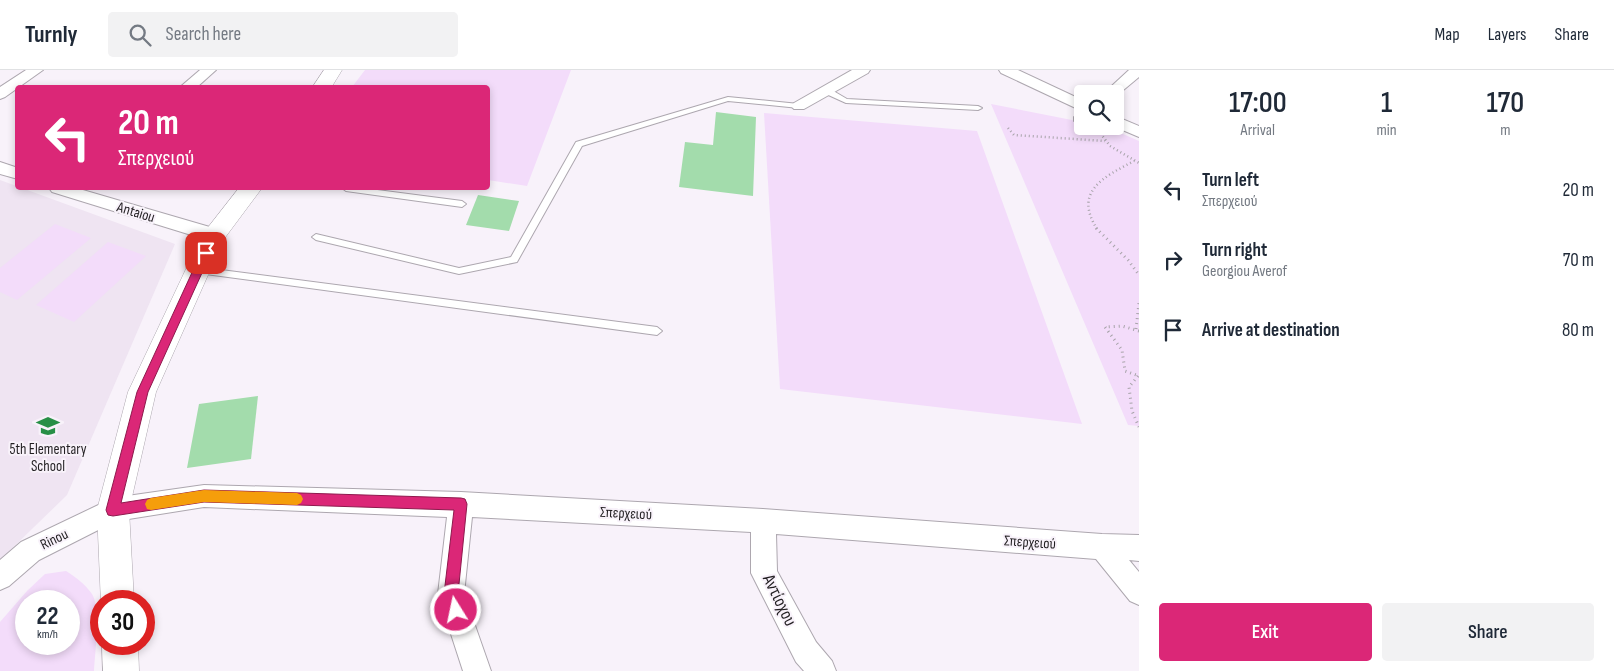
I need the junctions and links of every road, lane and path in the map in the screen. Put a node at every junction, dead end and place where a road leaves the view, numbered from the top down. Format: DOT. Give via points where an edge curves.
graph roads {
  1 [pos="36,70"];
  2 [pos="209,70"];
  3 [pos="333,70"];
  4 [pos="863,70"];
  5 [pos="1006,70"];
  6 [pos="1138,70"];
  7 [pos="190,85"];
  8 [pos="323,85"];
  9 [pos="1120,85"];
  10 [pos="826,90"];
  11 [pos="0,94"];
  12 [pos="799,106"];
  13 [pos="978,108"];
  14 [pos="1074,110"];
  15 [pos="1124,125"];
  16 [pos="1008,128"];
  17 [pos="1139,132"];
  18 [pos="1102,135"];
  19 [pos="1105,141"];
  20 [pos="1134,161"];
  21 [pos="1139,163"];
  22 [pos="0,168"];
  23 [pos="15,173"];
  24 [pos="65,190"];
  25 [pos="249,190"];
  26 [pos="360,190"];
  27 [pos="462,204"];
  28 [pos="214,235"];
  29 [pos="316,237"];
  30 [pos="198,270"];
  31 [pos="1139,275"];
  32 [pos="1139,303"];
  33 [pos="1138,318"];
  34 [pos="1138,330"];
  35 [pos="657,331"];
  36 [pos="1138,376"];
  37 [pos="1139,427"];
  38 [pos="461,504"];
  39 [pos="113,510"];
  40 [pos="763,521"];
  41 [pos="1102,547"];
  42 [pos="1139,548"];
  43 [pos="0,577"];
  44 [pos="117,590"];
  45 [pos="1139,592"];
  46 [pos="120,655"];
  47 [pos="121,671"];
  48 [pos="477,671"];
  49 [pos="822,671"];
  1 -- 11 [label="street"];
  2 -- 7 [label="street"];
  3 -- 8 [label="street"];
  4 -- 10 [label="street"];
  5 -- 14 [label="street"];
  6 -- 9 [label="street"];
  10 -- 12 [label="street"];
  10 -- 13 [label="lane" via="846,101"];
  12 -- 29 [label="lane" via="728,99 579,144 514,260 459,271"];
  15 -- 17 [label="street"];
  16 -- 19 [label="path" via="1014,135"];
  18 -- 19 [label="path"];
  19 -- 20 [label="path"];
  20 -- 21 [label="path"];
  20 -- 31 [label="path" via="1097,184 1087,206 1102,236 1134,266"];
  22 -- 23 [label="street"];
  24 -- 28 [label="street, Antaiou"];
  25 -- 28 [label="street"];
  26 -- 27 [label="lane"];
  28 -- 30 [label="street"];
  30 -- 35 [label="lane"];
  30 -- 39 [label="street" via="142,392"];
  32 -- 33 [label="path"];
  33 -- 34 [label="path"];
  34 -- 36 [label="path" via="1114,325 1105,327 1122,350 1125,372"];
  36 -- 37 [label="path" via="1129,387 1132,411"];
  38 -- 39 [label="street, Σπερχειού" via="204,496"];
  38 -- 40 [label="street, Σπερχειού"];
  38 -- 48 [label="street" via="451,594"];
  39 -- 43 [label="street, Rinou" via="30,551"];
  39 -- 44 [label="street"];
  40 -- 41 [label="street, Σπερχειού"];
  40 -- 49 [label="street, Αντίοχου" via="764,573 806,652"];
  41 -- 42 [label="street, Σπερχειού"];
  41 -- 45 [label="street"];
  46 -- 47 [label="street"];
}
